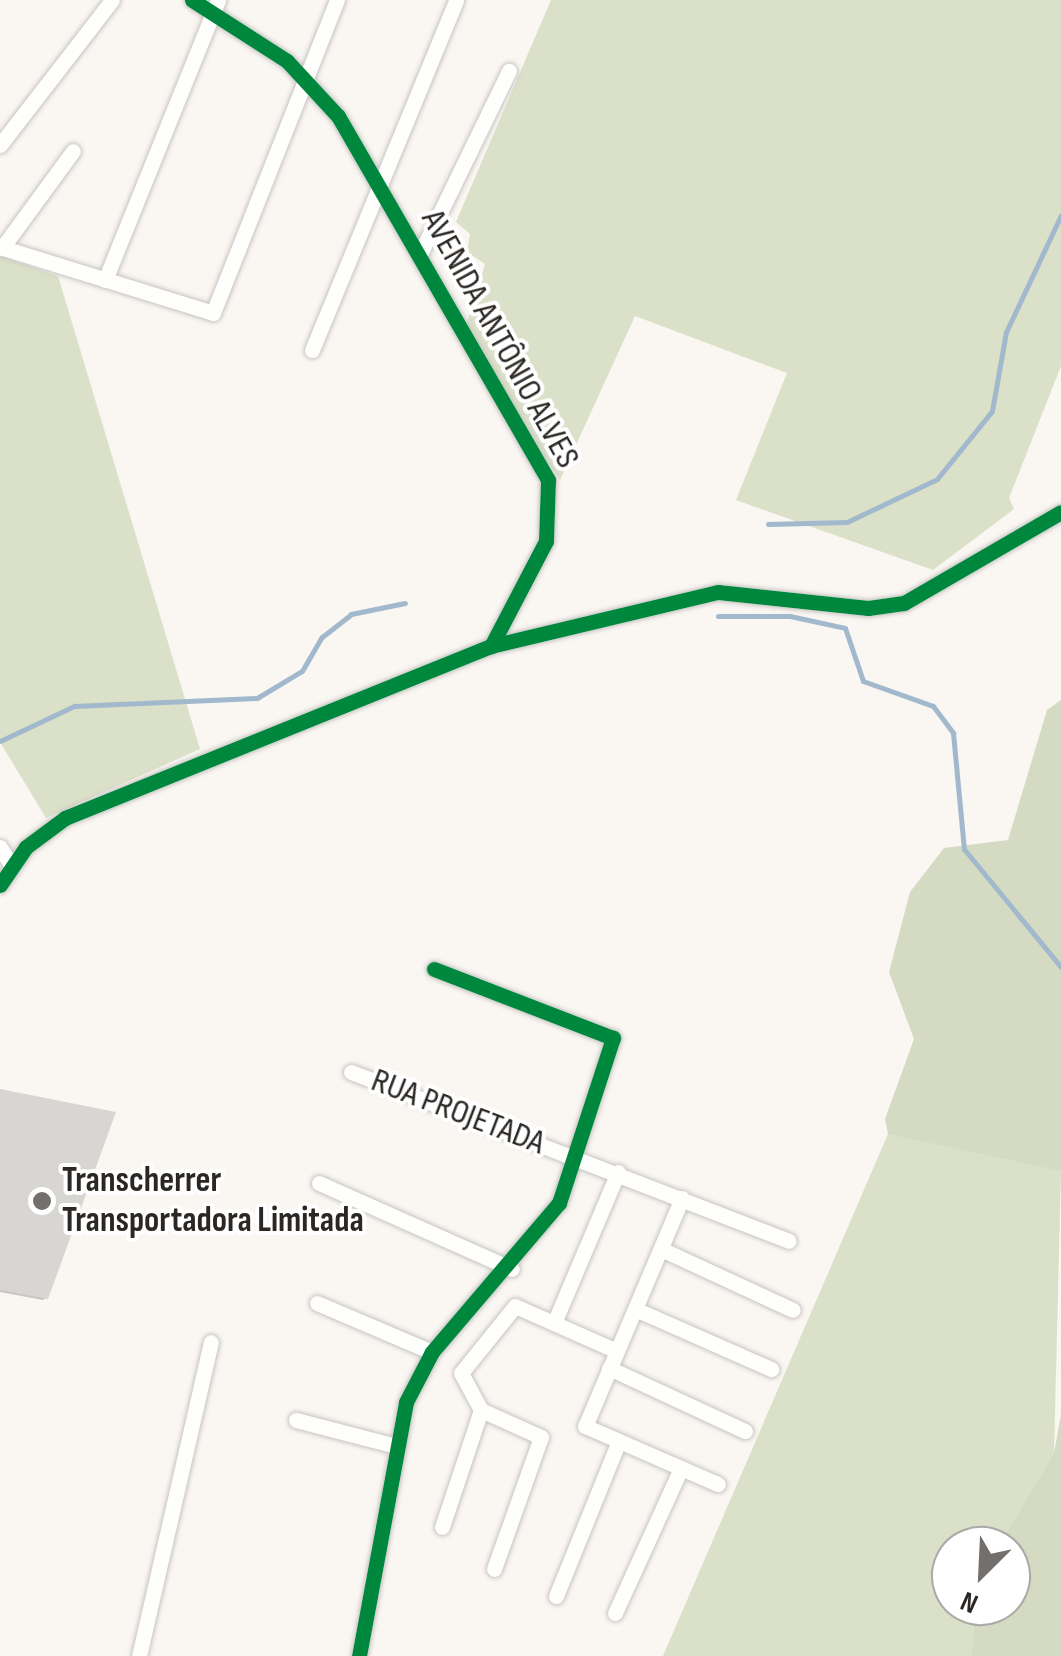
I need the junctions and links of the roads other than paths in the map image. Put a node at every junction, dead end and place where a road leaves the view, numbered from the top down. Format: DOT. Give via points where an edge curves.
graph roads {
  1 [pos="112,0"];
  2 [pos="192,0"];
  3 [pos="338,0"];
  4 [pos="456,0"];
  5 [pos="215,6"];
  6 [pos="509,71"];
  7 [pos="306,79"];
  8 [pos="0,145"];
  9 [pos="74,152"];
  10 [pos="378,182"];
  11 [pos="1,248"];
  12 [pos="419,256"];
  13 [pos="105,280"];
  14 [pos="312,350"];
  15 [pos="1061,512"];
  16 [pos="492,646"];
  17 [pos="0,847"];
  18 [pos="12,867"];
  19 [pos="0,885"];
  20 [pos="434,969"];
  21 [pos="351,1072"];
  22 [pos="581,1158"];
  23 [pos="618,1172"];
  24 [pos="319,1182"];
  25 [pos="682,1198"];
  26 [pos="788,1241"];
  27 [pos="661,1249"];
  28 [pos="512,1268"];
  29 [pos="317,1303"];
  30 [pos="635,1310"];
  31 [pos="793,1310"];
  32 [pos="554,1323"];
  33 [pos="212,1342"];
  34 [pos="432,1352"];
  35 [pos="617,1352"];
  36 [pos="609,1368"];
  37 [pos="770,1368"];
  38 [pos="481,1410"];
  39 [pos="296,1420"];
  40 [pos="745,1432"];
  41 [pos="619,1441"];
  42 [pos="393,1445"];
  43 [pos="681,1468"];
  44 [pos="718,1484"];
  45 [pos="442,1527"];
  46 [pos="494,1569"];
  47 [pos="556,1596"];
  48 [pos="615,1614"];
  49 [pos="139,1656"];
  50 [pos="360,1656"];
  1 -- 8 [label="street"];
  2 -- 5 [label="street, AVENIDA ANTÔNIO ALVES"];
  3 -- 7 [label="street"];
  4 -- 10 [label="street"];
  5 -- 7 [label="street, AVENIDA ANTÔNIO ALVES"];
  5 -- 13 [label="street"];
  6 -- 12 [label="street"];
  7 -- 10 [label="street, AVENIDA ANTÔNIO ALVES"];
  7 -- 13 [label="street" via="214,314"];
  9 -- 11 [label="street"];
  10 -- 12 [label="street, AVENIDA ANTÔNIO ALVES"];
  10 -- 14 [label="street"];
  11 -- 13 [label="street"];
  12 -- 16 [label="street, AVENIDA ANTÔNIO ALVES" via="553,498 546,541"];
  15 -- 16 [label="street" via="904,603 868,608 718,592"];
  16 -- 18 [label="street" via="65,818"];
  17 -- 18 [label="street"];
  18 -- 19 [label="street"];
  20 -- 22 [label="street" via="613,1038"];
  21 -- 22 [label="street, RUA PROJETADA"];
  22 -- 23 [label="street, RUA PROJETADA"];
  22 -- 28 [label="street"];
  23 -- 25 [label="street, RUA PROJETADA"];
  23 -- 32 [label="street"];
  24 -- 28 [label="street"];
  25 -- 26 [label="street, RUA PROJETADA"];
  25 -- 27 [label="street"];
  27 -- 30 [label="street"];
  27 -- 31 [label="street"];
  28 -- 34 [label="street"];
  29 -- 34 [label="street"];
  30 -- 35 [label="street"];
  30 -- 37 [label="street"];
  32 -- 35 [label="street"];
  32 -- 38 [label="street" via="515,1306 461,1373"];
  33 -- 49 [label="street"];
  34 -- 42 [label="street"];
  35 -- 36 [label="street"];
  36 -- 40 [label="street"];
  36 -- 41 [label="street" via="584,1426"];
  38 -- 45 [label="street"];
  38 -- 46 [label="street" via="541,1437"];
  39 -- 42 [label="street"];
  41 -- 43 [label="street"];
  41 -- 47 [label="street"];
  42 -- 50 [label="street" via="390,1524"];
  43 -- 44 [label="street"];
  43 -- 48 [label="street"];
}
